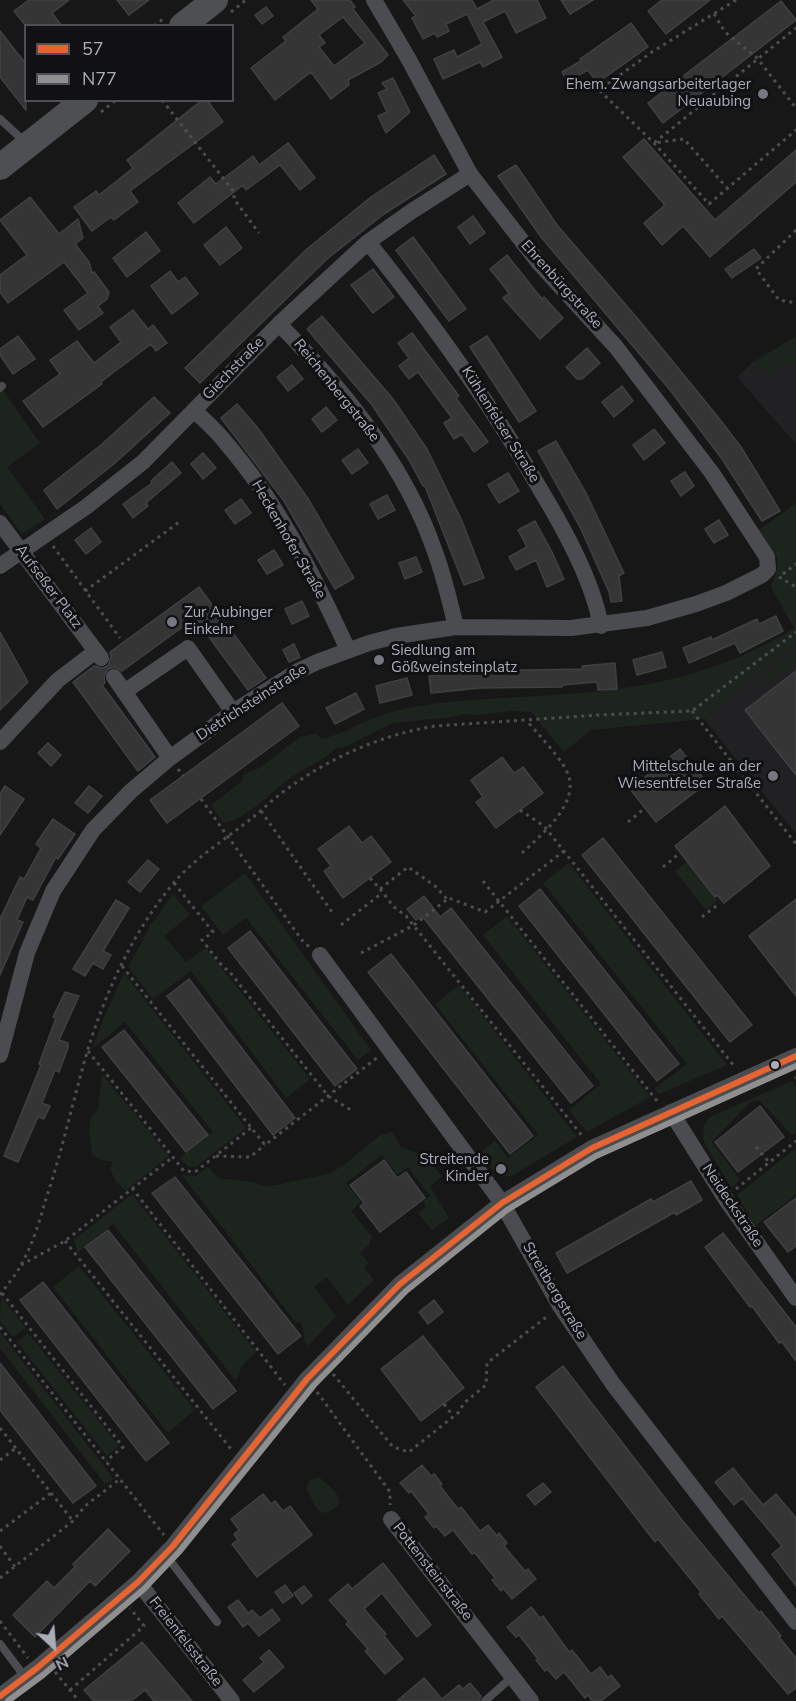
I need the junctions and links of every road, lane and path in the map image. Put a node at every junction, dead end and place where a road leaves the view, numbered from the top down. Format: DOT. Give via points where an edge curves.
graph roads {
  1 [pos="215,0"];
  2 [pos="374,0"];
  3 [pos="736,0"];
  4 [pos="714,14"];
  5 [pos="185,24"];
  6 [pos="796,28"];
  7 [pos="757,58"];
  8 [pos="82,102"];
  9 [pos="164,102"];
  10 [pos="796,108"];
  11 [pos="0,119"];
  12 [pos="796,130"];
  13 [pos="654,143"];
  14 [pos="27,145"];
  15 [pos="0,167"];
  16 [pos="470,174"];
  17 [pos="728,189"];
  18 [pos="796,230"];
  19 [pos="259,233"];
  20 [pos="369,242"];
  21 [pos="796,303"];
  22 [pos="279,324"];
  23 [pos="194,410"];
  24 [pos="182,520"];
  25 [pos="0,523"];
  26 [pos="45,535"];
  27 [pos="22,552"];
  28 [pos="767,557"];
  29 [pos="796,564"];
  30 [pos="0,566"];
  31 [pos="779,578"];
  32 [pos="85,591"];
  33 [pos="601,626"];
  34 [pos="456,627"];
  35 [pos="796,632"];
  36 [pos="120,638"];
  37 [pos="348,650"];
  38 [pos="114,677"];
  39 [pos="124,692"];
  40 [pos="692,711"];
  41 [pos="233,712"];
  42 [pos="527,721"];
  43 [pos="0,742"];
  44 [pos="175,764"];
  45 [pos="183,776"];
  46 [pos="201,799"];
  47 [pos="645,808"];
  48 [pos="520,810"];
  49 [pos="261,811"];
  50 [pos="628,822"];
  51 [pos="547,830"];
  52 [pos="228,837"];
  53 [pos="796,844"];
  54 [pos="564,850"];
  55 [pos="522,853"];
  56 [pos="680,853"];
  57 [pos="663,867"];
  58 [pos="370,878"];
  59 [pos="483,881"];
  60 [pos="174,882"];
  61 [pos="381,891"];
  62 [pos="447,899"];
  63 [pos="499,901"];
  64 [pos="720,903"];
  65 [pos="332,912"];
  66 [pos="702,917"];
  67 [pos="341,925"];
  68 [pos="414,925"];
  69 [pos="299,936"];
  70 [pos="361,953"];
  71 [pos="320,955"];
  72 [pos="122,966"];
  73 [pos="389,1049"];
  74 [pos="88,1051"];
  75 [pos="0,1055"];
  76 [pos="796,1056"];
  77 [pos="734,1066"];
  78 [pos="327,1096"];
  79 [pos="657,1101"];
  80 [pos="354,1112"];
  81 [pos="671,1112"];
  82 [pos="251,1128"];
  83 [pos="584,1138"];
  84 [pos="796,1141"];
  85 [pos="264,1145"];
  86 [pos="756,1147"];
  87 [pos="215,1156"];
  88 [pos="173,1157"];
  89 [pos="769,1162"];
  90 [pos="132,1188"];
  91 [pos="725,1198"];
  92 [pos="502,1203"];
  93 [pos="65,1241"];
  94 [pos="21,1265"];
  95 [pos="0,1294"];
  96 [pos="796,1298"];
  97 [pos="560,1306"];
  98 [pos="0,1327"];
  99 [pos="322,1362"];
  100 [pos="307,1379"];
  101 [pos="294,1396"];
  102 [pos="444,1404"];
  103 [pos="453,1416"];
  104 [pos="0,1428"];
  105 [pos="16,1448"];
  106 [pos="0,1460"];
  107 [pos="106,1461"];
  108 [pos="241,1462"];
  109 [pos="120,1479"];
  110 [pos="51,1493"];
  111 [pos="391,1519"];
  112 [pos="73,1521"];
  113 [pos="0,1531"];
  114 [pos="0,1546"];
  115 [pos="169,1550"];
  116 [pos="15,1567"];
  117 [pos="0,1578"];
  118 [pos="138,1582"];
  119 [pos="121,1597"];
  120 [pos="0,1621"];
  121 [pos="217,1622"];
  122 [pos="796,1622"];
  123 [pos="0,1644"];
  124 [pos="36,1668"];
  125 [pos="513,1677"];
  126 [pos="70,1690"];
  127 [pos="0,1696"];
  128 [pos="227,1699"];
  129 [pos="79,1701"];
  130 [pos="485,1701"];
  131 [pos="531,1701"];
  1 -- 5 [label="main road"];
  2 -- 16 [label="street, Ehrenbürgstraße"];
  3 -- 4 [label="path"];
  4 -- 7 [label="path" via="725,32"];
  4 -- 13 [label="path" via="599,90"];
  6 -- 7 [label="path"];
  7 -- 10 [label="path"];
  7 -- 13 [label="path"];
  8 -- 14 [label="main road"];
  9 -- 19 [label="path" via="234,192 234,199"];
  11 -- 14 [label="lane"];
  12 -- 17 [label="path"];
  13 -- 17 [label="path" via="684,139"];
  13 -- 17 [label="path" via="709,204"];
  14 -- 15 [label="main road"];
  16 -- 20 [label="street, Giechstraße"];
  16 -- 28 [label="street, Ehrenbürgstraße" via="539,263 616,347 712,473"];
  18 -- 21 [label="path" via="756,269 779,300"];
  20 -- 22 [label="street, Giechstraße"];
  20 -- 33 [label="street, Kühlenfelser Straße" via="463,366 519,453 560,524"];
  22 -- 23 [label="street, Giechstraße"];
  22 -- 34 [label="street, Reichenbergstraße" via="354,408 409,492 435,550"];
  23 -- 26 [label="street, Giechstraße" via="142,462"];
  23 -- 37 [label="street, Heckenhofer Straße" via="226,443 278,516"];
  24 -- 32 [label="path"];
  25 -- 27 [label="street, Aufseßer Platz"];
  26 -- 27 [label="street, Giechstraße"];
  26 -- 32 [label="path"];
  27 -- 30 [label="street, Giechstraße"];
  27 -- 43 [label="street, Aufseßer Platz" via="98,655 58,680"];
  28 -- 33 [label="street, Dietrichsteinstraße" via="766,572 726,593 647,618"];
  29 -- 31 [label="path"];
  32 -- 36 [label="path"];
  33 -- 34 [label="street, Dietrichsteinstraße"];
  34 -- 37 [label="street, Dietrichsteinstraße" via="396,636"];
  35 -- 40 [label="path"];
  37 -- 41 [label="street, Dietrichsteinstraße" via="296,672"];
  38 -- 39 [label="street"];
  39 -- 41 [label="street" via="188,648"];
  39 -- 44 [label="street"];
  40 -- 42 [label="path"];
  40 -- 53 [label="path"];
  41 -- 44 [label="street, Dietrichsteinstraße"];
  42 -- 49 [label="path" via="435,726 380,739 300,780"];
  42 -- 51 [label="path" via="569,778 564,805"];
  44 -- 45 [label="path"];
  44 -- 75 [label="street, Dietrichsteinstraße" via="131,790 93,830 53,891 27,953"];
  46 -- 52 [label="path"];
  47 -- 50 [label="path"];
  48 -- 51 [label="path"];
  49 -- 52 [label="path"];
  49 -- 65 [label="path"];
  51 -- 54 [label="path"];
  51 -- 55 [label="path"];
  52 -- 60 [label="path"];
  52 -- 69 [label="path"];
  54 -- 63 [label="path"];
  54 -- 77 [label="path"];
  56 -- 57 [label="path"];
  58 -- 61 [label="path"];
  59 -- 63 [label="path"];
  60 -- 72 [label="path" via="145,923"];
  60 -- 78 [label="path" via="213,932 202,940"];
  61 -- 62 [label="path" via="408,867"];
  61 -- 67 [label="path"];
  61 -- 68 [label="path"];
  62 -- 63 [label="path" via="485,912"];
  62 -- 68 [label="path"];
  63 -- 79 [label="path"];
  64 -- 66 [label="path"];
  68 -- 70 [label="path"];
  68 -- 83 [label="path"];
  71 -- 73 [label="street, Streitbergstraße"];
  72 -- 74 [label="path"];
  72 -- 82 [label="path"];
  73 -- 78 [label="path"];
  73 -- 92 [label="street, Streitbergstraße"];
  74 -- 88 [label="path"];
  74 -- 94 [label="path" via="54,1173"];
  76 -- 81 [label="street"];
  78 -- 80 [label="path"];
  78 -- 85 [label="path"];
  81 -- 91 [label="street, Neideckstraße"];
  81 -- 92 [label="street" via="592,1148"];
  82 -- 85 [label="path"];
  82 -- 87 [label="path"];
  84 -- 89 [label="path"];
  85 -- 87 [label="path" via="250,1157"];
  86 -- 89 [label="path"];
  87 -- 88 [label="path" via="195,1172 184,1171"];
  88 -- 90 [label="path"];
  89 -- 91 [label="path"];
  90 -- 93 [label="path"];
  90 -- 101 [label="path"];
  91 -- 96 [label="street, Neideckstraße"];
  92 -- 97 [label="street, Streitbergstraße"];
  92 -- 99 [label="street" via="400,1284"];
  93 -- 94 [label="path"];
  93 -- 108 [label="path"];
  94 -- 95 [label="path"];
  95 -- 107 [label="path" via="123,1447"];
  97 -- 103 [label="path" via="487,1364 486,1385"];
  97 -- 122 [label="street, Streitbergstraße" via="613,1384"];
  98 -- 107 [label="path"];
  99 -- 100 [label="street"];
  99 -- 103 [label="path" via="393,1447 409,1452"];
  100 -- 101 [label="street"];
  100 -- 111 [label="path, Pottensteinstraße" via="390,1492"];
  101 -- 108 [label="street"];
  102 -- 103 [label="path"];
  104 -- 105 [label="path"];
  105 -- 106 [label="path"];
  105 -- 110 [label="path"];
  107 -- 109 [label="path"];
  108 -- 115 [label="street"];
  109 -- 112 [label="path" via="85,1506"];
  109 -- 115 [label="path"];
  110 -- 112 [label="path"];
  110 -- 113 [label="path"];
  111 -- 125 [label="street, Pottensteinstraße"];
  112 -- 116 [label="path"];
  114 -- 116 [label="path"];
  115 -- 118 [label="street"];
  115 -- 121 [label="lane"];
  116 -- 117 [label="path"];
  118 -- 119 [label="street"];
  118 -- 128 [label="street, Freienfelsstraße"];
  119 -- 124 [label="street"];
  119 -- 126 [label="path" via="144,1626"];
  120 -- 124 [label="path"];
  123 -- 124 [label="lane"];
  124 -- 126 [label="path"];
  124 -- 127 [label="street"];
  125 -- 130 [label="lane"];
  125 -- 131 [label="street, Pottensteinstraße"];
  126 -- 129 [label="path"];
}
